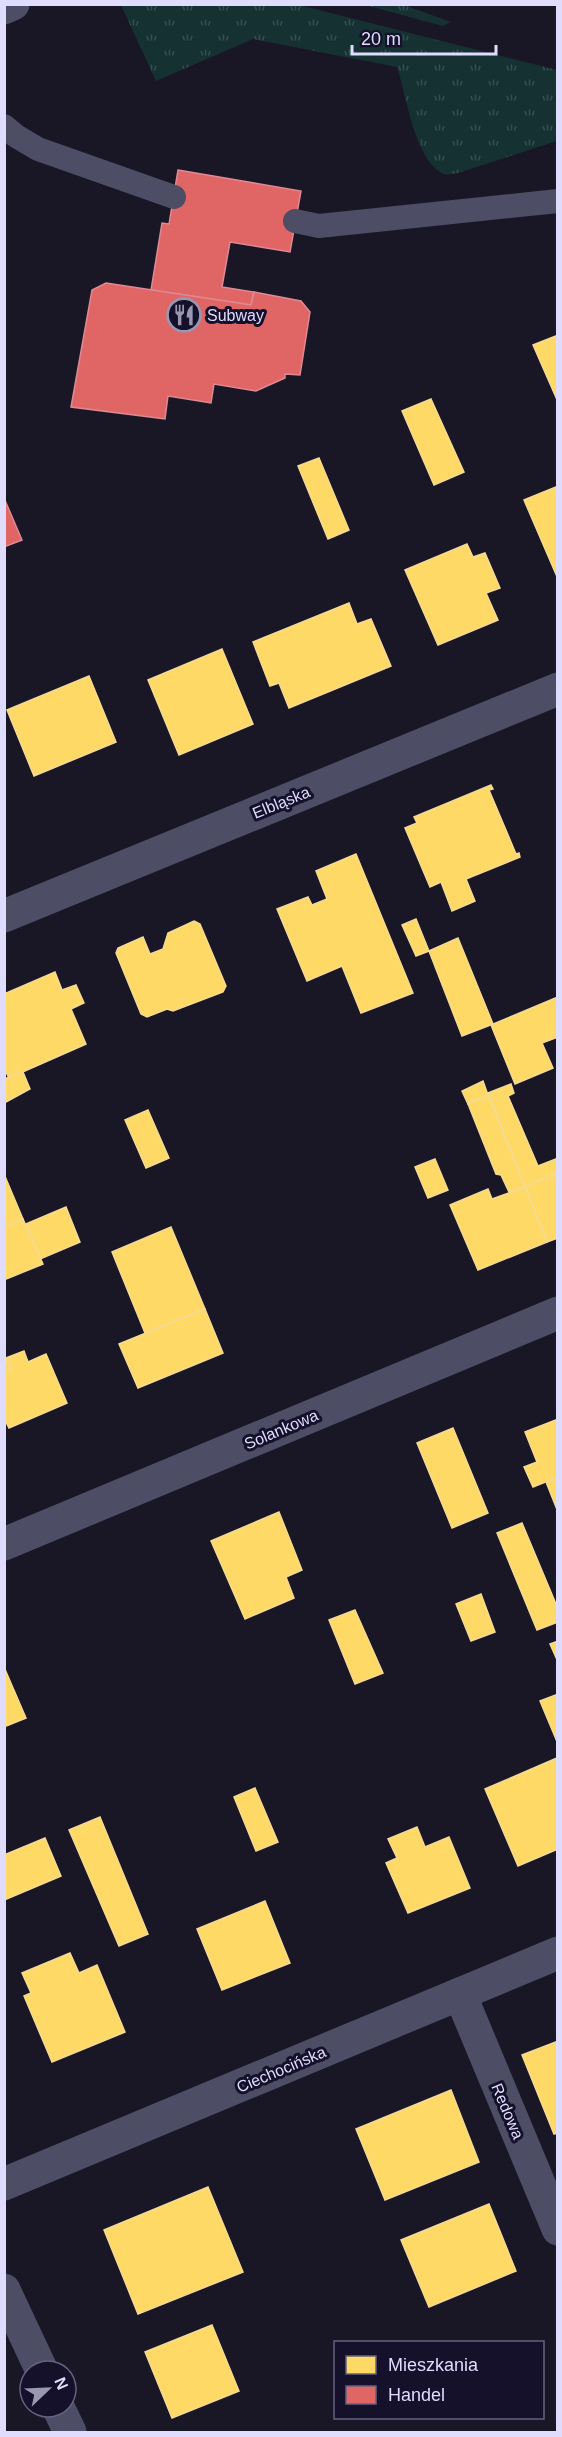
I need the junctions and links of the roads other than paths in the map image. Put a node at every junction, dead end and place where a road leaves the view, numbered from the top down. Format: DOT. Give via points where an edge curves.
graph roads {
  1 [pos="13,4"];
  2 [pos="4,8"];
  3 [pos="4,126"];
  4 [pos="174,197"];
  5 [pos="558,201"];
  6 [pos="295,221"];
  7 [pos="558,688"];
  8 [pos="4,916"];
  9 [pos="558,1313"];
  10 [pos="4,1544"];
  11 [pos="558,1953"];
  12 [pos="460,1994"];
  13 [pos="4,2184"];
  14 [pos="558,2229"];
  15 [pos="4,2290"];
  16 [pos="36,2359"];
  17 [pos="64,2419"];
  18 [pos="70,2433"];
  1 -- 2 [label="street"];
  3 -- 4 [label="lane" via="38,149"];
  5 -- 6 [label="lane" via="319,226"];
  7 -- 8 [label="street, Elbląska"];
  9 -- 10 [label="street, Solankowa"];
  11 -- 12 [label="street, Ciechocińska"];
  12 -- 13 [label="street, Ciechocińska"];
  12 -- 14 [label="street, Redowa"];
  15 -- 16 [label="street"];
  17 -- 18 [label="street"];
}
